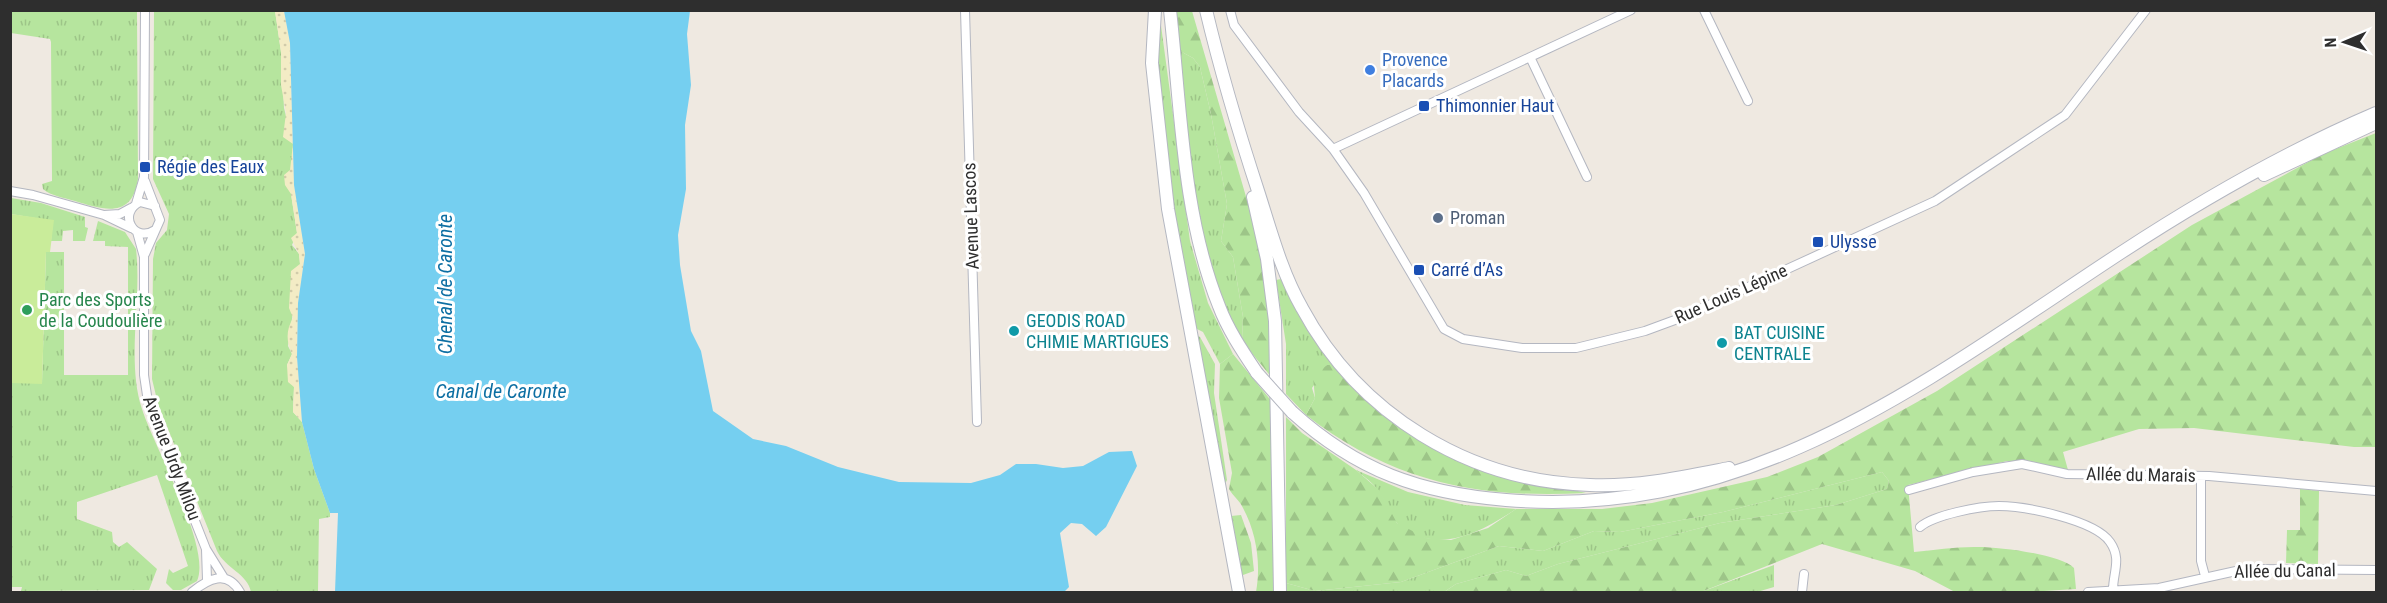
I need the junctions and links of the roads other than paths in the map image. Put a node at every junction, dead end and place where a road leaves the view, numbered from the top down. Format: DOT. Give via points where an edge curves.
graph roads {
  1 [pos="145,10"];
  2 [pos="965,10"];
  3 [pos="1155,10"];
  4 [pos="1170,10"];
  5 [pos="1206,10"];
  6 [pos="1230,10"];
  7 [pos="1631,10"];
  8 [pos="1704,10"];
  9 [pos="2146,10"];
  10 [pos="1530,57"];
  11 [pos="1748,101"];
  12 [pos="2376,112"];
  13 [pos="2376,123"];
  14 [pos="1237,127"];
  15 [pos="1333,149"];
  16 [pos="144,177"];
  17 [pos="1587,177"];
  18 [pos="10,191"];
  19 [pos="134,206"];
  20 [pos="155,206"];
  21 [pos="2193,209"];
  22 [pos="104,215"];
  23 [pos="155,230"];
  24 [pos="135,231"];
  25 [pos="144,257"];
  26 [pos="976,422"];
  27 [pos="1769,461"];
  28 [pos="2201,476"];
  29 [pos="1908,490"];
  30 [pos="2376,491"];
  31 [pos="1920,527"];
  32 [pos="206,549"];
  33 [pos="2376,570"];
  34 [pos="1804,574"];
  35 [pos="2205,576"];
  36 [pos="224,578"];
  37 [pos="2376,579"];
  38 [pos="199,588"];
  39 [pos="2114,590"];
  40 [pos="240,592"];
  41 [pos="1239,592"];
  42 [pos="1280,592"];
  43 [pos="1803,592"];
  44 [pos="2088,592"];
  1 -- 16 [label="street"];
  2 -- 26 [label="street, Avenue Lascos"];
  3 -- 41 [label="main road" via="1152,63 1168,209"];
  4 -- 27 [label="main road, bridge" via="1188,178 1202,253 1219,308 1257,373 1292,412 1332,444 1390,476 1433,491 1553,502 1638,496 1691,487"];
  5 -- 14 [label="main road"];
  6 -- 15 [label="street, Rue Louis Lépine" via="1234,25 1299,112"];
  7 -- 10 [label="street"];
  8 -- 11 [label="street"];
  9 -- 15 [label="street, Rue Louis Lépine" via="2065,115 1935,201 1683,316 1644,331 1576,348 1522,348 1463,339 1444,329 1397,246"];
  10 -- 15 [label="street"];
  10 -- 17 [label="street"];
  12 -- 21 [label="main road" via="2312,140"];
  13 -- 21 [label="main road"];
  14 -- 27 [label="main road" via="1276,248 1301,308 1355,384 1418,434 1496,470 1588,485 1663,480"];
  14 -- 42 [label="main road" via="1267,259 1275,321"];
  16 -- 19 [label="street"];
  16 -- 20 [label="street"];
  18 -- 22 [label="street"];
  19 -- 20 [label="street" via="145,202"];
  19 -- 22 [label="street" via="120,214"];
  19 -- 24 [label="street" via="128,217"];
  20 -- 23 [label="street" via="160,220"];
  21 -- 27 [label="main road" via="1889,404"];
  22 -- 24 [label="street"];
  23 -- 24 [label="street" via="146,234"];
  23 -- 25 [label="street, Avenue Urdy Milou"];
  24 -- 25 [label="street, Avenue Urdy Milou"];
  25 -- 32 [label="street, Avenue Urdy Milou" via="144,375 148,402"];
  28 -- 29 [label="street, Allée du Marais" via="2067,474 2022,464 1973,472"];
  28 -- 30 [label="street, Allée du Marais"];
  28 -- 35 [label="street" via="2201,561"];
  31 -- 39 [label="street" via="1934,518 1998,506 2086,523 2103,533 2115,551 2118,566"];
  32 -- 36 [label="street, Avenue Urdy Milou"];
  32 -- 38 [label="street, Avenue Urdy Milou"];
  33 -- 35 [label="street, Allée du Canal" via="2245,569"];
  33 -- 37 [label="street"];
  34 -- 43 [label="street"];
  35 -- 39 [label="street, Allée du Canal" via="2159,588"];
  36 -- 38 [label="street"];
  36 -- 40 [label="street, Avenue Urdy Milou"];
  39 -- 44 [label="street, Allée du Canal"];
}
